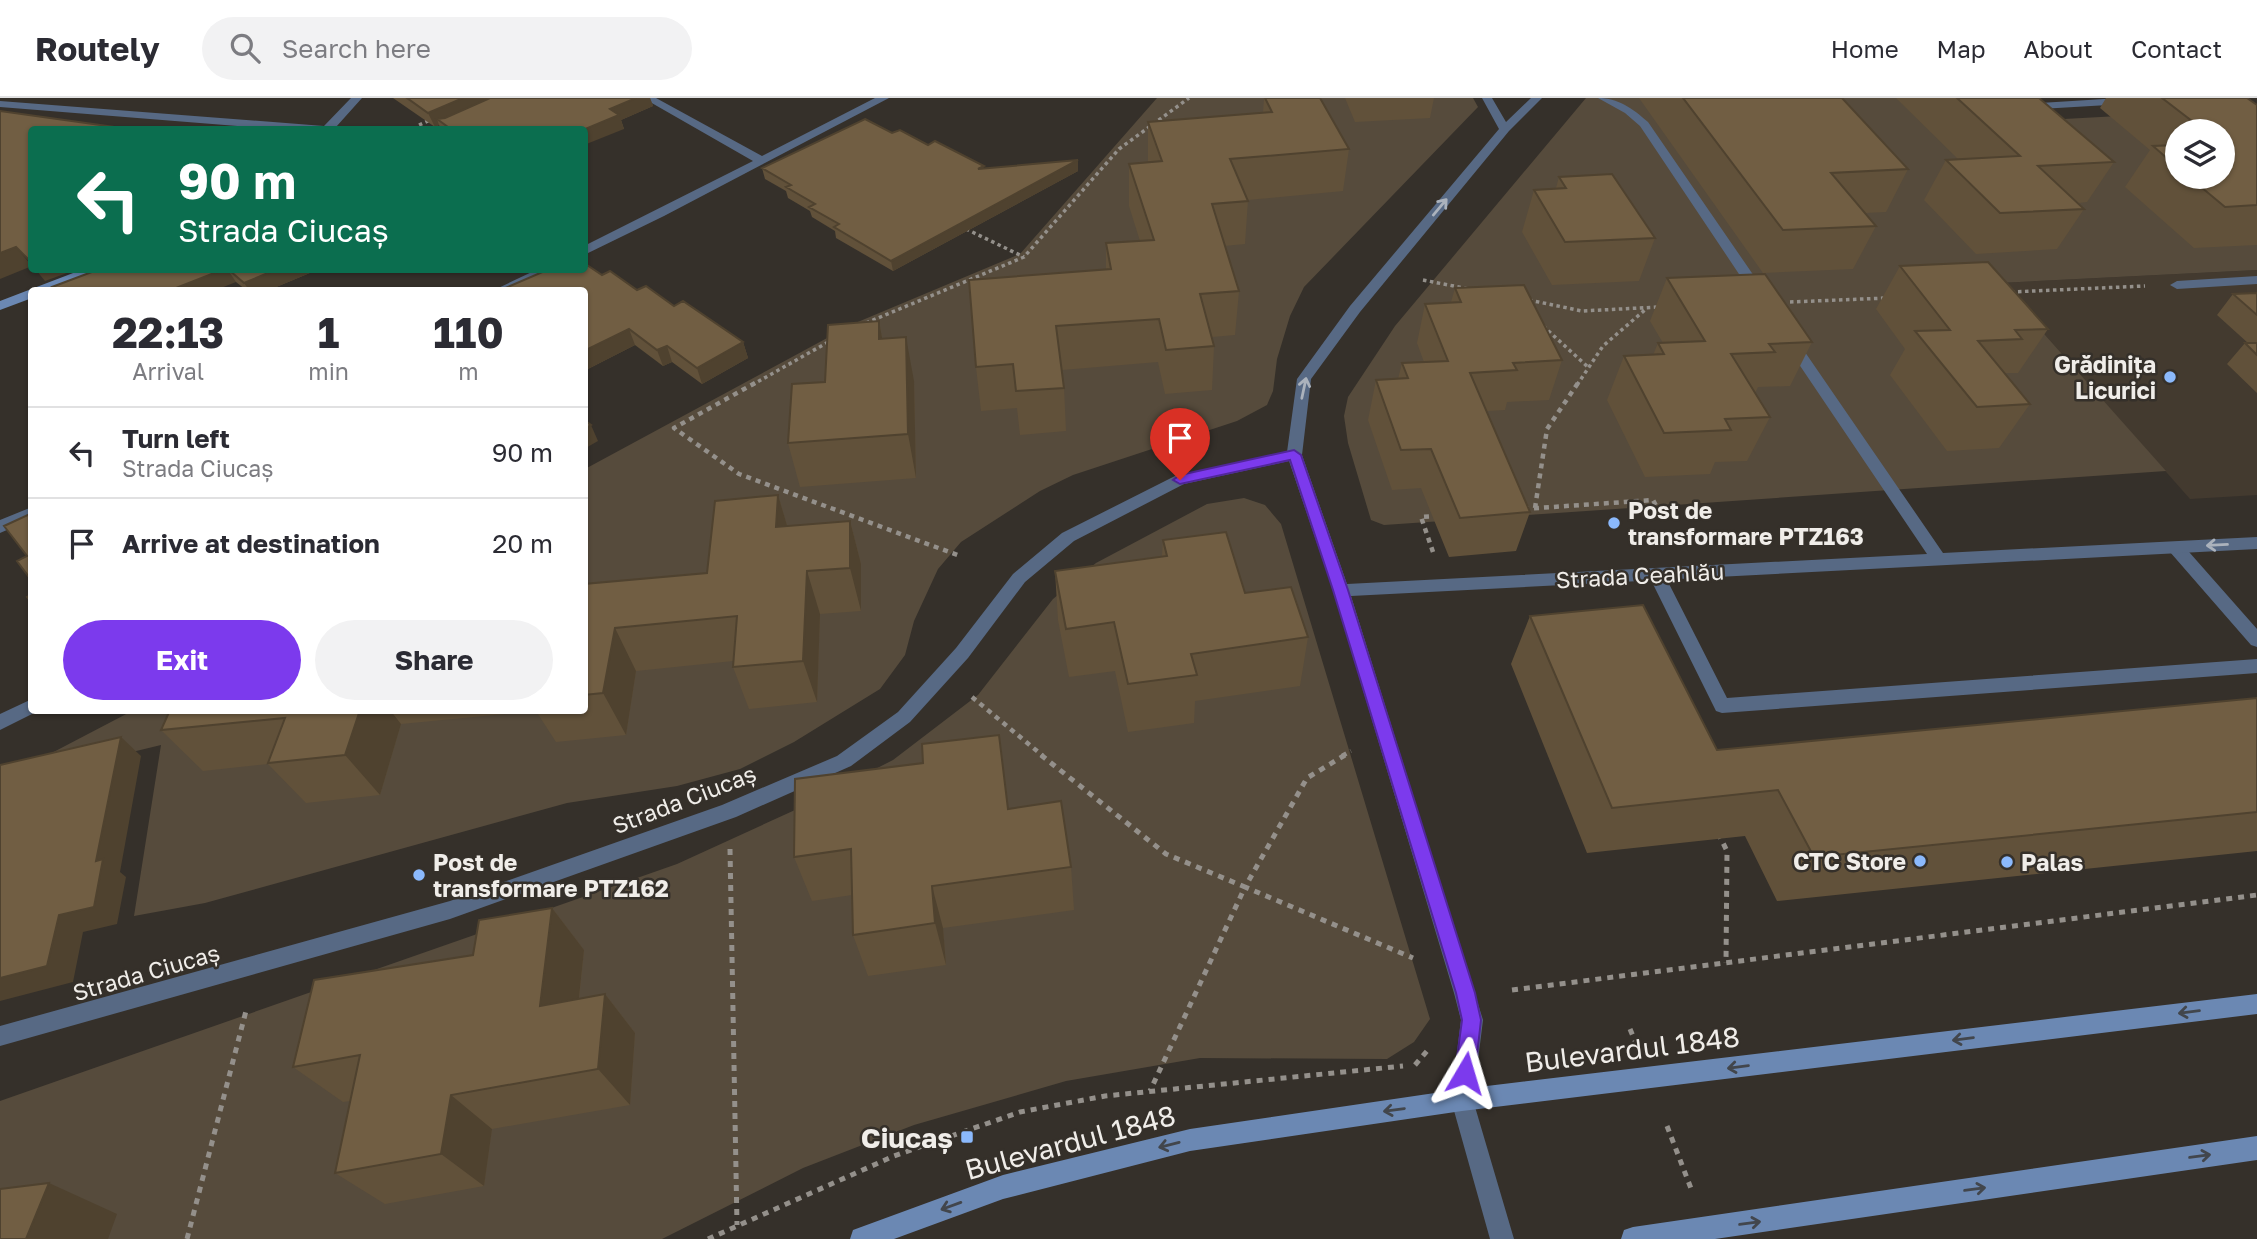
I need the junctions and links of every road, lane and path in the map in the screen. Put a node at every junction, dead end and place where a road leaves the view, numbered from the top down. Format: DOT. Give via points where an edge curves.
graph roads {
  1 [pos="357,98"];
  2 [pos="648,98"];
  3 [pos="884,98"];
  4 [pos="1189,98"];
  5 [pos="1487,98"];
  6 [pos="1537,98"];
  7 [pos="1603,98"];
  8 [pos="2083,101"];
  9 [pos="2139,101"];
  10 [pos="0,104"];
  11 [pos="2017,107"];
  12 [pos="441,116"];
  13 [pos="419,125"];
  14 [pos="288,126"];
  15 [pos="330,126"];
  16 [pos="1505,129"];
  17 [pos="760,160"];
  18 [pos="962,227"];
  19 [pos="588,249"];
  20 [pos="1024,257"];
  21 [pos="83,273"];
  22 [pos="539,273"];
  23 [pos="1418,279"];
  24 [pos="2257,280"];
  25 [pos="2177,285"];
  26 [pos="47,287"];
  27 [pos="508,287"];
  28 [pos="1472,289"];
  29 [pos="1998,293"];
  30 [pos="28,295"];
  31 [pos="1889,298"];
  32 [pos="1524,299"];
  33 [pos="1765,303"];
  34 [pos="0,306"];
  35 [pos="1661,307"];
  36 [pos="1648,308"];
  37 [pos="1541,324"];
  38 [pos="1781,326"];
  39 [pos="855,328"];
  40 [pos="830,341"];
  41 [pos="1588,368"];
  42 [pos="1294,455"];
  43 [pos="1535,508"];
  44 [pos="1523,509"];
  45 [pos="28,515"];
  46 [pos="1447,515"];
  47 [pos="1661,515"];
  48 [pos="0,527"];
  49 [pos="2257,543"];
  50 [pos="2176,548"];
  51 [pos="1434,554"];
  52 [pos="960,556"];
  53 [pos="1939,560"];
  54 [pos="1656,574"];
  55 [pos="1340,590"];
  56 [pos="2257,640"];
  57 [pos="2257,666"];
  58 [pos="965,691"];
  59 [pos="28,708"];
  60 [pos="0,723"];
  61 [pos="1355,749"];
  62 [pos="1716,828"];
  63 [pos="730,841"];
  64 [pos="1245,887"];
  65 [pos="2257,895"];
  66 [pos="1420,961"];
  67 [pos="1726,963"];
  68 [pos="1512,990"];
  69 [pos="2257,1004"];
  70 [pos="247,1007"];
  71 [pos="0,1036"];
  72 [pos="1431,1044"];
  73 [pos="1150,1092"];
  74 [pos="1462,1100"];
  75 [pos="1667,1126"];
  76 [pos="2257,1148"];
  77 [pos="1696,1200"];
  78 [pos="737,1225"];
  79 [pos="187,1239"];
  80 [pos="708,1239"];
  81 [pos="862,1239"];
  82 [pos="1502,1239"];
  83 [pos="1633,1239"];
  1 -- 15 [label="street"];
  2 -- 17 [label="street"];
  3 -- 17 [label="street"];
  4 -- 20 [label="path" via="1119,149"];
  5 -- 16 [label="street"];
  6 -- 16 [label="street"];
  7 -- 33 [label="street" via="1644,124"];
  8 -- 9 [label="street"];
  8 -- 11 [label="street"];
  10 -- 14 [label="street"];
  12 -- 13 [label="path"];
  42 -- 16 [label="street, one-way" via="1304,379 1355,309"];
  17 -- 19 [label="street"];
  18 -- 20 [label="path"];
  20 -- 39 [label="path"];
  21 -- 26 [label="street"];
  22 -- 27 [label="street"];
  23 -- 28 [label="path"];
  24 -- 25 [label="street"];
  25 -- 29 [label="path"];
  30 -- 34 [label="street"];
  31 -- 33 [label="path"];
  32 -- 36 [label="path" via="1582,311"];
  35 -- 36 [label="path"];
  36 -- 41 [label="path" via="1603,346"];
  37 -- 41 [label="path"];
  38 -- 53 [label="street"];
  40 -- 52 [label="path" via="674,428 739,474"];
  41 -- 43 [label="path" via="1547,429"];
  42 -- 55 [label="street"];
  42 -- 71 [label="street, Strada Ciucaș" via="1180,480 1069,537 1019,579 962,653 904,717 844,761 729,811 450,910"];
  43 -- 44 [label="path"];
  43 -- 47 [label="path" via="1653,500"];
  45 -- 48 [label="street"];
  46 -- 51 [label="path" via="1421,517"];
  49 -- 50 [label="street, Strada Ceahlău, one-way"];
  50 -- 53 [label="street, Strada Ceahlău"];
  50 -- 56 [label="street"];
  53 -- 54 [label="street, Strada Ceahlău"];
  54 -- 55 [label="street, Strada Ceahlău"];
  54 -- 57 [label="street" via="1722,706"];
  55 -- 74 [label="street" via="1472,1020"];
  58 -- 64 [label="path" via="1166,854"];
  59 -- 60 [label="street"];
  61 -- 64 [label="path" via="1307,778"];
  62 -- 67 [label="path" via="1727,851"];
  63 -- 78 [label="path"];
  64 -- 66 [label="path"];
  64 -- 73 [label="path"];
  65 -- 67 [label="path"];
  67 -- 68 [label="path"];
  69 -- 74 [label="street, Bulevardul 1848, one-way"];
  70 -- 79 [label="path"];
  72 -- 73 [label="path" via="1419,1064"];
  73 -- 78 [label="path" via="1020,1112 894,1156"];
  74 -- 81 [label="street, Bulevardul 1848, one-way" via="1190,1140 1003,1187"];
  74 -- 82 [label="street"];
  75 -- 77 [label="path"];
  83 -- 76 [label="street, one-way"];
  78 -- 80 [label="path"];
}
